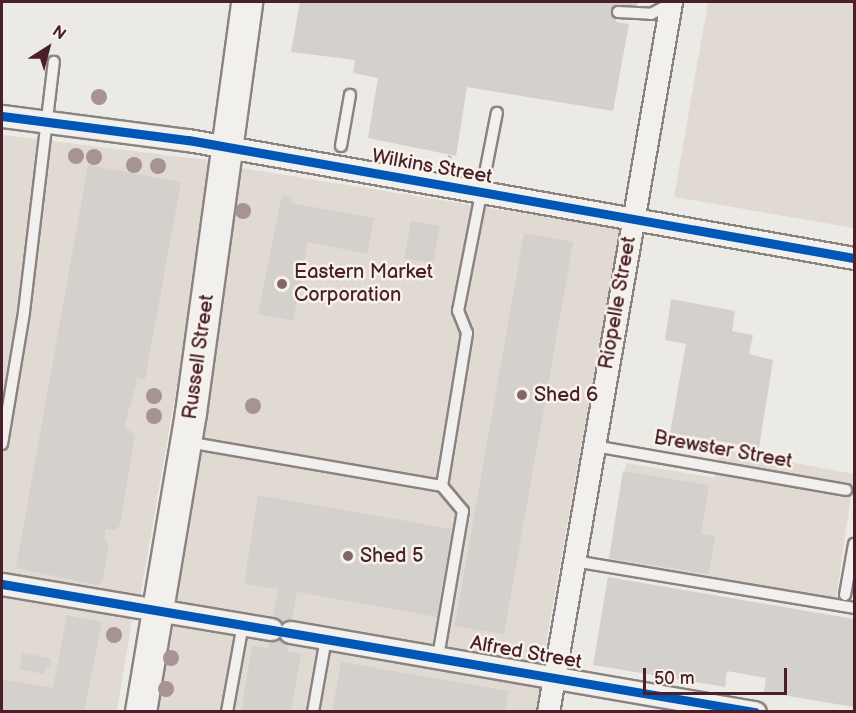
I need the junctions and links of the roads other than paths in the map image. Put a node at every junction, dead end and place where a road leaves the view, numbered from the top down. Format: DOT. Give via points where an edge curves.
graph roads {
  1 [pos="247,2"];
  2 [pos="671,3"];
  3 [pos="618,12"];
  4 [pos="54,62"];
  5 [pos="350,95"];
  6 [pos="497,113"];
  7 [pos="2,116"];
  8 [pos="48,122"];
  9 [pos="341,146"];
  10 [pos="229,148"];
  11 [pos="481,194"];
  12 [pos="633,220"];
  13 [pos="855,258"];
  14 [pos="187,442"];
  15 [pos="2,444"];
  16 [pos="594,446"];
  17 [pos="442,486"];
  18 [pos="846,490"];
  19 [pos="855,544"];
  20 [pos="574,561"];
  21 [pos="2,584"];
  22 [pos="845,595"];
  23 [pos="855,608"];
  24 [pos="159,610"];
  25 [pos="243,624"];
  26 [pos="326,638"];
  27 [pos="438,657"];
  28 [pos="554,676"];
  29 [pos="141,711"];
  30 [pos="227,711"];
  31 [pos="314,711"];
  32 [pos="548,711"];
  33 [pos="755,711"];
  1 -- 10 [label="street, Russell Street" via="229,120"];
  2 -- 3 [label="lane" via="651,14"];
  2 -- 12 [label="street, Riopelle Street"];
  4 -- 8 [label="lane"];
  5 -- 9 [label="lane"];
  6 -- 11 [label="lane"];
  7 -- 8 [label="street, Wilkins Street"];
  8 -- 10 [label="street, Wilkins Street"];
  8 -- 15 [label="lane" via="24,312"];
  10 -- 11 [label="street, Wilkins Street"];
  10 -- 14 [label="street, Russell Street"];
  11 -- 12 [label="street, Wilkins Street"];
  11 -- 17 [label="lane" via="458,311 467,333"];
  12 -- 13 [label="street, Wilkins Street"];
  12 -- 16 [label="street, Riopelle Street"];
  14 -- 17 [label="lane"];
  14 -- 24 [label="street, Russell Street"];
  16 -- 18 [label="lane, Brewster Street"];
  16 -- 20 [label="street, Riopelle Street"];
  17 -- 27 [label="lane" via="463,511"];
  19 -- 22 [label="lane"];
  20 -- 23 [label="lane"];
  20 -- 28 [label="street, Riopelle Street"];
  21 -- 24 [label="street, Alfred Street"];
  24 -- 25 [label="street, Alfred Street"];
  24 -- 29 [label="street, Russell Street"];
  25 -- 26 [label="street, Alfred Street"];
  25 -- 30 [label="lane"];
  26 -- 27 [label="street, Alfred Street"];
  26 -- 31 [label="lane"];
  27 -- 28 [label="street, Alfred Street"];
  28 -- 32 [label="street, Riopelle Street"];
  28 -- 33 [label="street, Alfred Street"];
}
